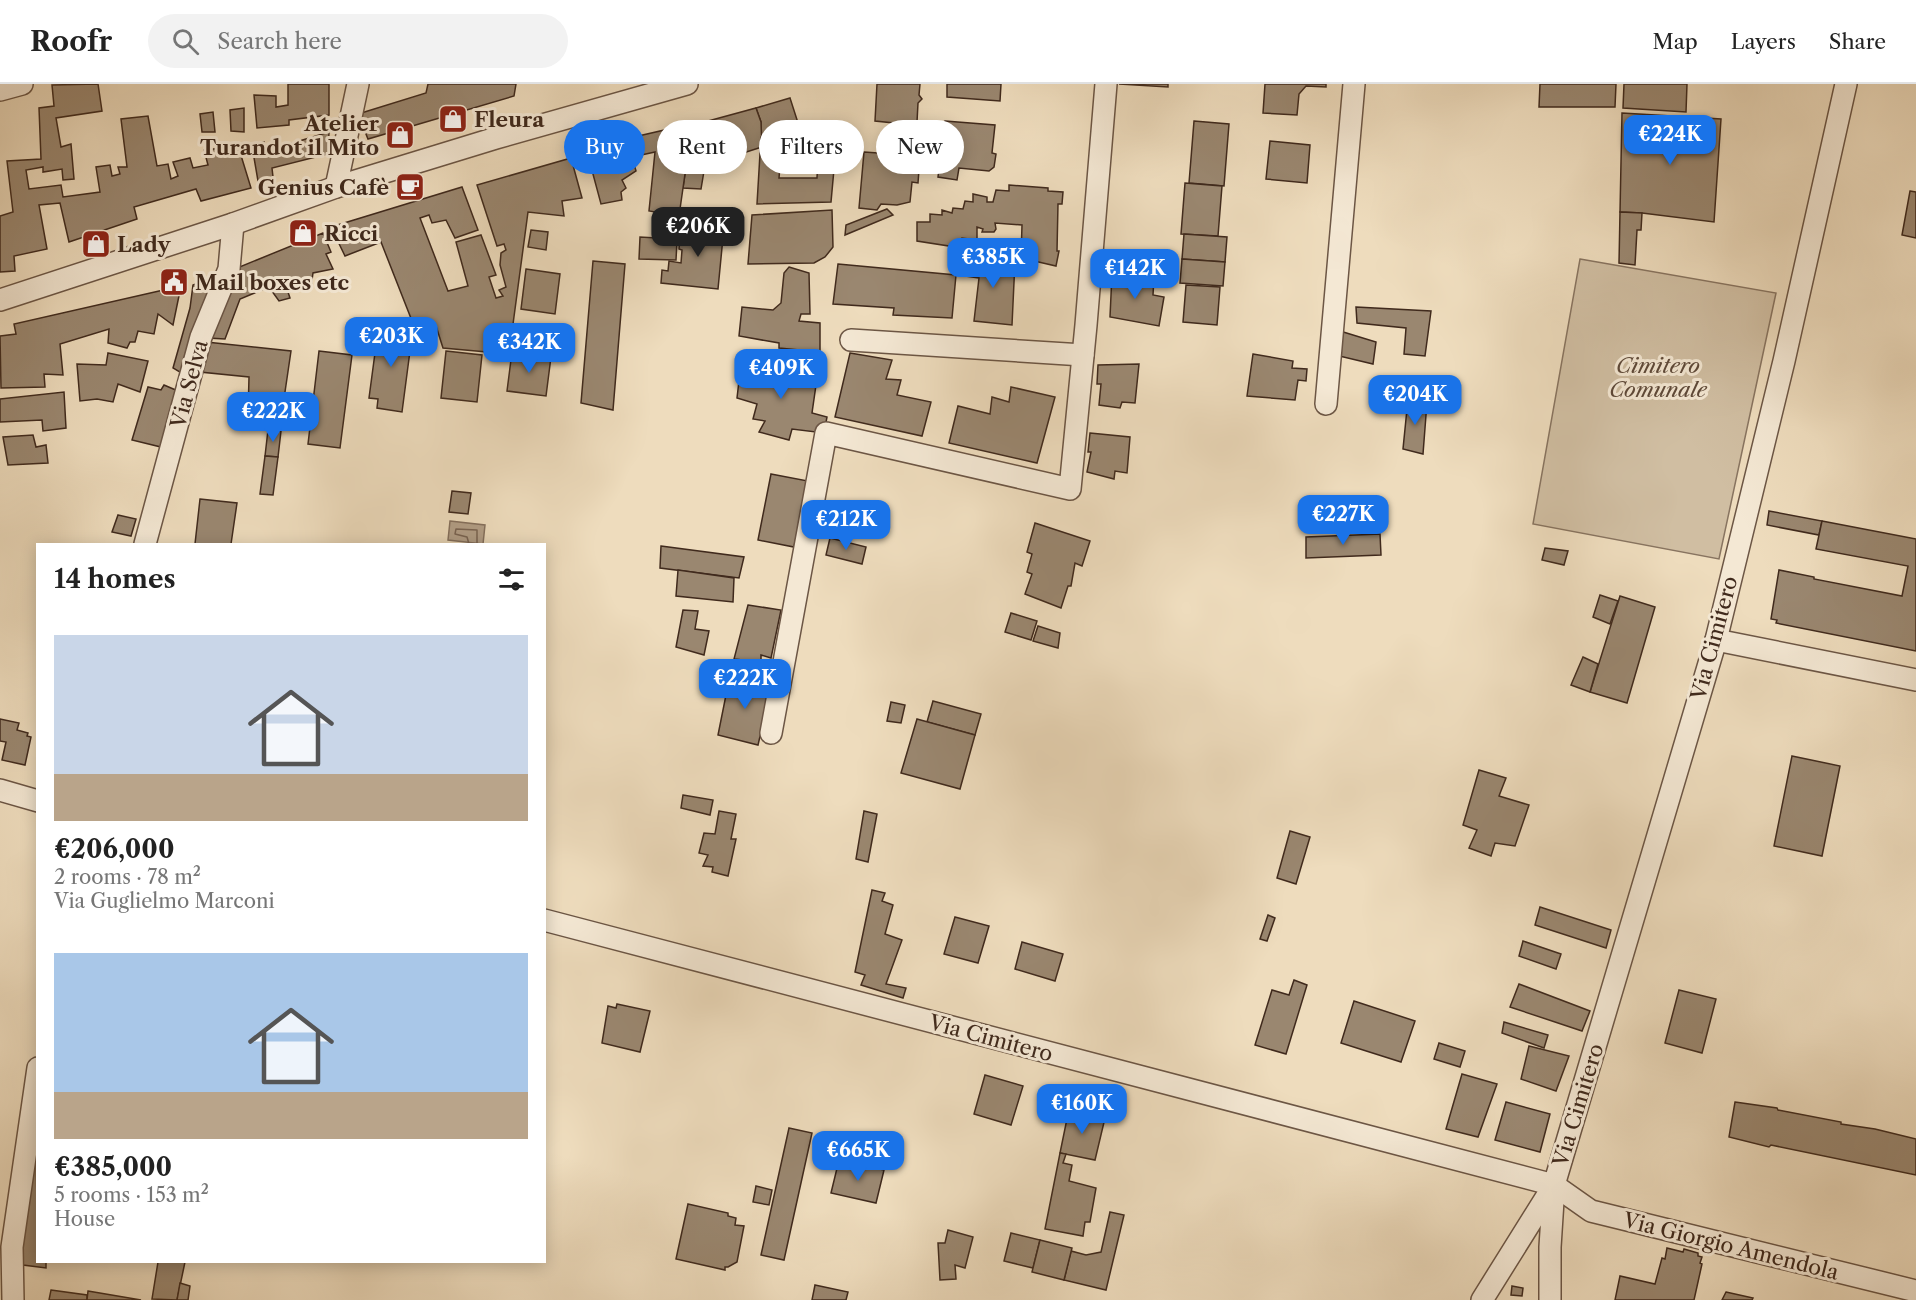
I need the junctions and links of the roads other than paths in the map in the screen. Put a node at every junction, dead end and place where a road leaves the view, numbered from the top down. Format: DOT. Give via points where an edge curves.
graph roads {
  1 [pos="22,84"];
  2 [pos="358,84"];
  3 [pos="687,84"];
  4 [pos="1106,84"];
  5 [pos="1354,84"];
  6 [pos="1846,84"];
  7 [pos="0,90"];
  8 [pos="336,187"];
  9 [pos="232,224"];
  10 [pos="0,300"];
  11 [pos="851,340"];
  12 [pos="1083,355"];
  13 [pos="1326,404"];
  14 [pos="145,543"];
  15 [pos="1716,640"];
  16 [pos="1916,680"];
  17 [pos="771,733"];
  18 [pos="0,790"];
  19 [pos="36,800"];
  20 [pos="546,921"];
  21 [pos="36,1082"];
  22 [pos="1554,1185"];
  23 [pos="1916,1291"];
  24 [pos="13,1300"];
  25 [pos="1482,1300"];
  26 [pos="1550,1300"];
  1 -- 7 [label="street"];
  2 -- 8 [label="street"];
  3 -- 8 [label="street"];
  4 -- 12 [label="street"];
  5 -- 13 [label="street"];
  6 -- 15 [label="street, Via Cimitero"];
  8 -- 9 [label="street"];
  9 -- 10 [label="street"];
  9 -- 14 [label="street, Via Selva" via="229,269 201,337"];
  11 -- 12 [label="street"];
  12 -- 17 [label="street" via="1070,489 825,433"];
  15 -- 16 [label="street"];
  15 -- 22 [label="street, Via Cimitero"];
  18 -- 19 [label="street"];
  20 -- 22 [label="street, Via Cimitero"];
  21 -- 24 [label="street" via="12,1247"];
  22 -- 23 [label="street, Via Giorgio Amendola" via="1591,1211"];
  22 -- 25 [label="street"];
  22 -- 26 [label="street"];
}
